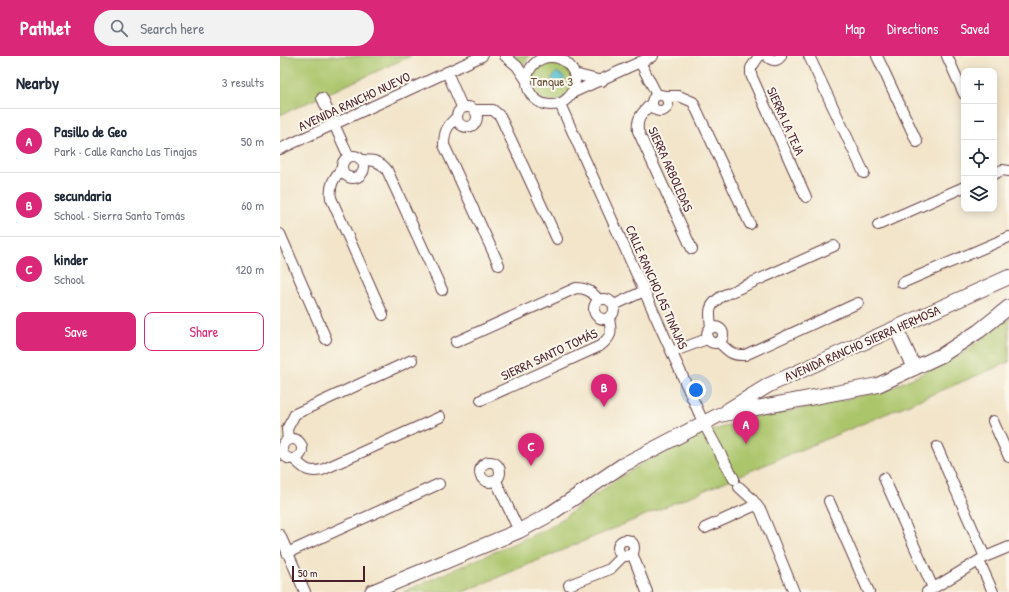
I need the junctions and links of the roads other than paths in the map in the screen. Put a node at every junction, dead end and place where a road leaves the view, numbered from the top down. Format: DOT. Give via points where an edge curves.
graph roads {
  1 [pos="482,56"];
  2 [pos="505,56"];
  3 [pos="653,56"];
  4 [pos="759,56"];
  5 [pos="767,56"];
  6 [pos="781,56"];
  7 [pos="810,56"];
  8 [pos="878,56"];
  9 [pos="947,56"];
  10 [pos="550,57"];
  11 [pos="640,62"];
  12 [pos="447,72"];
  13 [pos="574,74"];
  14 [pos="602,81"];
  15 [pos="527,82"];
  16 [pos="961,87"];
  17 [pos="572,93"];
  18 [pos="322,98"];
  19 [pos="658,98"];
  20 [pos="560,104"];
  21 [pos="462,107"];
  22 [pos="474,110"];
  23 [pos="456,118"];
  24 [pos="334,125"];
  25 [pos="917,142"];
  26 [pos="280,149"];
  27 [pos="349,158"];
  28 [pos="362,160"];
  29 [pos="342,168"];
  30 [pos="1009,171"];
  31 [pos="997,172"];
  32 [pos="864,173"];
  33 [pos="961,188"];
  34 [pos="806,197"];
  35 [pos="750,224"];
  36 [pos="878,225"];
  37 [pos="280,234"];
  38 [pos="1009,236"];
  39 [pos="558,240"];
  40 [pos="834,246"];
  41 [pos="692,249"];
  42 [pos="499,265"];
  43 [pos="1009,277"];
  44 [pos="902,283"];
  45 [pos="442,290"];
  46 [pos="644,291"];
  47 [pos="599,300"];
  48 [pos="858,302"];
  49 [pos="614,306"];
  50 [pos="1009,307"];
  51 [pos="383,315"];
  52 [pos="609,319"];
  53 [pos="711,327"];
  54 [pos="896,328"];
  55 [pos="326,339"];
  56 [pos="707,339"];
  57 [pos="456,342"];
  58 [pos="719,342"];
  59 [pos="672,352"];
  60 [pos="412,360"];
  61 [pos="914,368"];
  62 [pos="481,400"];
  63 [pos="719,415"];
  64 [pos="440,417"];
  65 [pos="993,421"];
  66 [pos="704,424"];
  67 [pos="288,440"];
  68 [pos="937,447"];
  69 [pos="282,454"];
  70 [pos="1009,457"];
  71 [pos="294,459"];
  72 [pos="884,478"];
  73 [pos="496,481"];
  74 [pos="439,484"];
  75 [pos="829,501"];
  76 [pos="756,505"];
  77 [pos="705,528"];
  78 [pos="519,531"];
  79 [pos="280,535"];
  80 [pos="1009,546"];
  81 [pos="287,553"];
  82 [pos="982,559"];
  83 [pos="569,585"];
  84 [pos="930,590"];
  85 [pos="305,592"];
  86 [pos="372,592"];
  87 [pos="647,592"];
  88 [pos="794,592"];
  89 [pos="869,592"];
  90 [pos="993,592"];
  1 -- 12 [label="street, AVENIDA RANCHO NUEVO"];
  2 -- 15 [label="street" via="517,66"];
  3 -- 11 [label="street"];
  4 -- 34 [label="street, SIERRA LA TEJA" via="751,68 751,75"];
  5 -- 6 [label="street" via="772,60"];
  7 -- 32 [label="street"];
  8 -- 25 [label="street"];
  9 -- 16 [label="street"];
  10 -- 13 [label="street" via="561,59 569,65"];
  10 -- 15 [label="street" via="541,59 534,65"];
  11 -- 14 [label="street"];
  11 -- 19 [label="street"];
  12 -- 21 [label="street"];
  12 -- 24 [label="street, AVENIDA RANCHO NUEVO"];
  13 -- 14 [label="street"];
  13 -- 17 [label="street" via="575,84"];
  14 -- 17 [label="street"];
  15 -- 20 [label="street" via="529,91 542,104"];
  17 -- 20 [label="street"];
  18 -- 24 [label="street"];
  19 -- 35 [label="street" via="679,96 693,102"];
  19 -- 41 [label="street, SIERRA ARBOLEDAS" via="641,114 637,123 638,130"];
  20 -- 46 [label="street, CALLE RANCHO LAS TINAJAS"];
  21 -- 22 [label="street" via="469,106"];
  21 -- 23 [label="street" via="457,111"];
  22 -- 23 [label="street" via="477,120 473,125 462,126"];
  22 -- 39 [label="street" via="493,110 500,116"];
  23 -- 42 [label="street" via="448,125 444,134 444,145"];
  24 -- 26 [label="street, AVENIDA RANCHO NUEVO"];
  24 -- 27 [label="street"];
  27 -- 28 [label="street" via="353,156"];
  27 -- 29 [label="street" via="345,160"];
  28 -- 29 [label="street" via="364,170 357,177 348,177"];
  28 -- 45 [label="street" via="382,163 388,170"];
  29 -- 51 [label="street" via="330,189 331,198"];
  30 -- 31 [label="street"];
  33 -- 36 [label="street"];
  37 -- 55 [label="street"];
  38 -- 44 [label="street"];
  40 -- 53 [label="street" via="722,296 713,303 709,312"];
  43 -- 54 [label="street, AVENIDA RANCHO SIERRA HERMOSA"];
  46 -- 49 [label="street"];
  46 -- 59 [label="street, CALLE RANCHO LAS TINAJAS"];
  47 -- 49 [label="street" via="610,301"];
  47 -- 52 [label="street, SIERRA SANTO TOMÁS" via="593,309 594,315 598,319"];
  47 -- 57 [label="street" via="585,288 576,288"];
  48 -- 58 [label="street" via="745,355 736,356"];
  49 -- 52 [label="street, SIERRA SANTO TOMÁS" via="614,313"];
  50 -- 61 [label="street, AVENIDA RANCHO SIERRA HERMOSA" via="979,331 942,355"];
  52 -- 62 [label="street, SIERRA SANTO TOMÁS" via="609,339 600,346"];
  53 -- 56 [label="street"];
  53 -- 58 [label="street" via="721,329 723,333"];
  54 -- 61 [label="street"];
  54 -- 63 [label="street, AVENIDA RANCHO SIERRA HERMOSA" via="769,385"];
  56 -- 58 [label="street" via="714,343"];
  56 -- 59 [label="street"];
  59 -- 66 [label="street, CALLE RANCHO LAS TINAJAS"];
  60 -- 67 [label="street" via="295,414 286,429"];
  61 -- 63 [label="street, AVENIDA RANCHO SIERRA HERMOSA" via="878,385"];
  63 -- 66 [label="street, AVENIDA RANCHO SIERRA HERMOSA"];
  64 -- 71 [label="street" via="322,470 312,472 304,469"];
  65 -- 70 [label="street"];
  66 -- 76 [label="street, CALLE RANCHO LAS TINAJAS" via="736,483"];
  66 -- 78 [label="street, AVENIDA RANCHO SIERRA HERMOSA" via="623,465 547,516"];
  67 -- 69 [label="street" via="282,448"];
  67 -- 71 [label="street" via="294,439 301,446 299,456"];
  68 -- 82 [label="street"];
  69 -- 71 [label="street"];
  72 -- 84 [label="street"];
  73 -- 78 [label="street"];
  74 -- 81 [label="street"];
  75 -- 89 [label="street"];
  76 -- 77 [label="street"];
  76 -- 88 [label="street, CALLE RANCHO LAS TINAJAS"];
  78 -- 86 [label="street, AVENIDA RANCHO SIERRA HERMOSA"];
  79 -- 81 [label="street"];
  80 -- 82 [label="street"];
  81 -- 85 [label="street"];
  82 -- 84 [label="street"];
  82 -- 90 [label="street"];
  83 -- 87 [label="street" via="610,569 628,554"];
}
